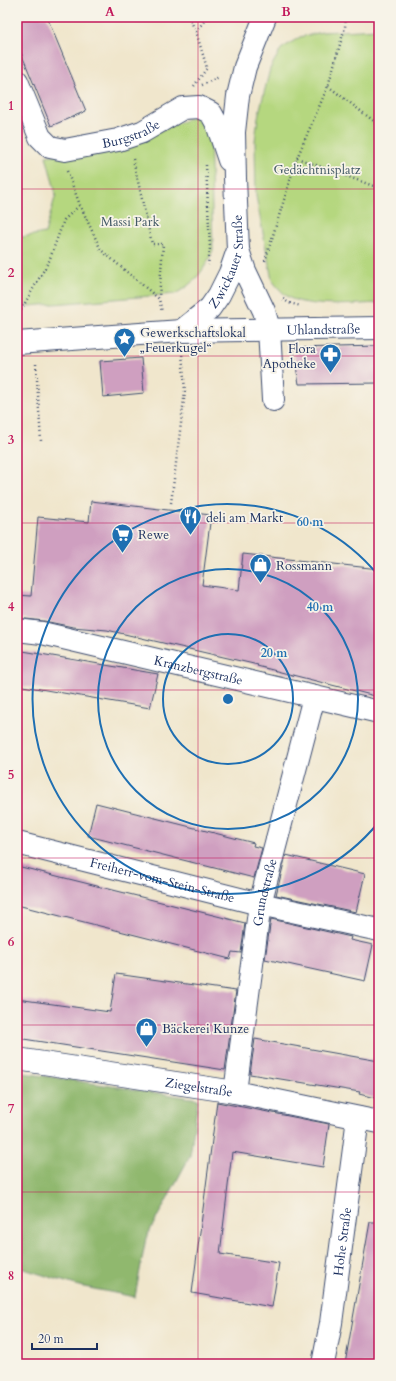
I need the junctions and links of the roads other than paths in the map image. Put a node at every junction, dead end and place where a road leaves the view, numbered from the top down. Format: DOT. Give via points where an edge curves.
graph roads {
  1 [pos="265,17"];
  2 [pos="17,81"];
  3 [pos="235,178"];
  4 [pos="238,250"];
  5 [pos="379,328"];
  6 [pos="269,329"];
  7 [pos="181,331"];
  8 [pos="26,342"];
  9 [pos="273,400"];
  10 [pos="17,630"];
  11 [pos="314,697"];
  12 [pos="379,712"];
  13 [pos="17,843"];
  14 [pos="260,904"];
  15 [pos="379,930"];
  16 [pos="17,1059"];
  17 [pos="235,1092"];
  18 [pos="358,1118"];
  19 [pos="379,1122"];
  20 [pos="323,1364"];
  1 -- 3 [label="street, Zwickauer Straße" via="245,67 238,96 234,132"];
  2 -- 3 [label="street, Burgstraße" via="40,137 50,147 65,150 128,137 142,132 183,108 199,107 211,113 217,124"];
  3 -- 4 [label="street, Zwickauer Straße"];
  4 -- 6 [label="street, Uhlandstraße"];
  4 -- 7 [label="street, Zwickauer Straße" via="230,273 210,308"];
  5 -- 6 [label="street, Uhlandstraße"];
  6 -- 7 [label="street, Uhlandstraße"];
  6 -- 9 [label="street, Uhlandstraße"];
  7 -- 8 [label="street"];
  10 -- 11 [label="street, Kranzbergstraße" via="42,633"];
  11 -- 12 [label="street, Kranzbergstraße"];
  11 -- 14 [label="street, Grundstraße"];
  13 -- 14 [label="street, Freiherr-vom-Stein-Straße"];
  14 -- 15 [label="street, Freiherr-vom-Stein-Straße"];
  14 -- 17 [label="street, Grundstraße"];
  16 -- 17 [label="street, Ziegelstraße"];
  17 -- 18 [label="street, Ziegelstraße"];
  18 -- 19 [label="street, Ziegelstraße"];
  18 -- 20 [label="street, Hohe Straße" via="331,1323"];
}
